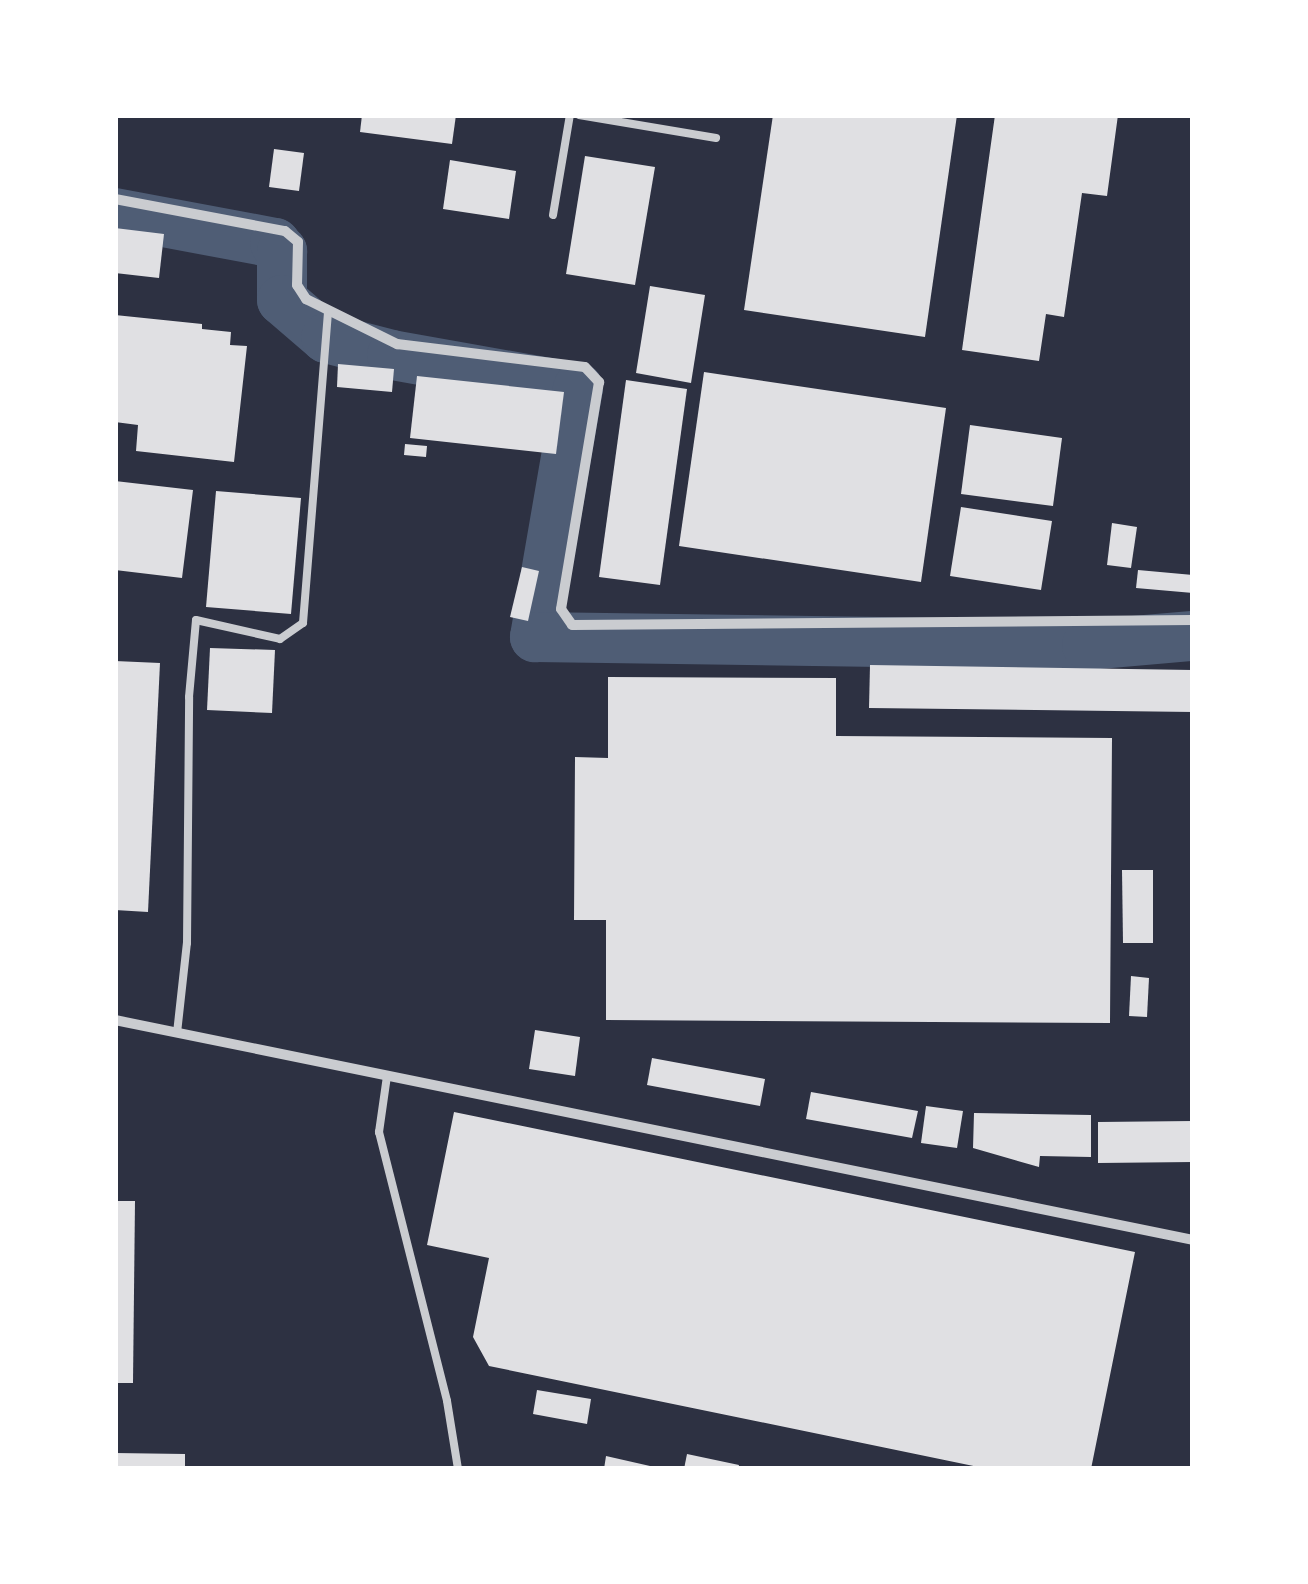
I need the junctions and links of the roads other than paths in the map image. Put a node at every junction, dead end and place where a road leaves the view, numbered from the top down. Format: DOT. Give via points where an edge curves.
graph roads {
  1 [pos="570,115"];
  2 [pos="579,115"];
  3 [pos="716,138"];
  4 [pos="115,199"];
  5 [pos="553,215"];
  6 [pos="328,310"];
  7 [pos="1193,620"];
  8 [pos="115,1020"];
  9 [pos="177,1034"];
  10 [pos="386,1076"];
  11 [pos="1193,1240"];
  12 [pos="458,1469"];
  1 -- 5 [label="lane"];
  2 -- 3 [label="lane"];
  4 -- 6 [label="street" via="286,231 298,242 297,285 306,299"];
  6 -- 7 [label="street" via="398,344 585,367 599,382 561,608 572,624"];
  6 -- 9 [label="lane" via="303,623 280,639 196,620 187,943"];
  8 -- 9 [label="street"];
  9 -- 10 [label="street"];
  10 -- 11 [label="street"];
  10 -- 12 [label="lane" via="378,1132 447,1401"];
}
